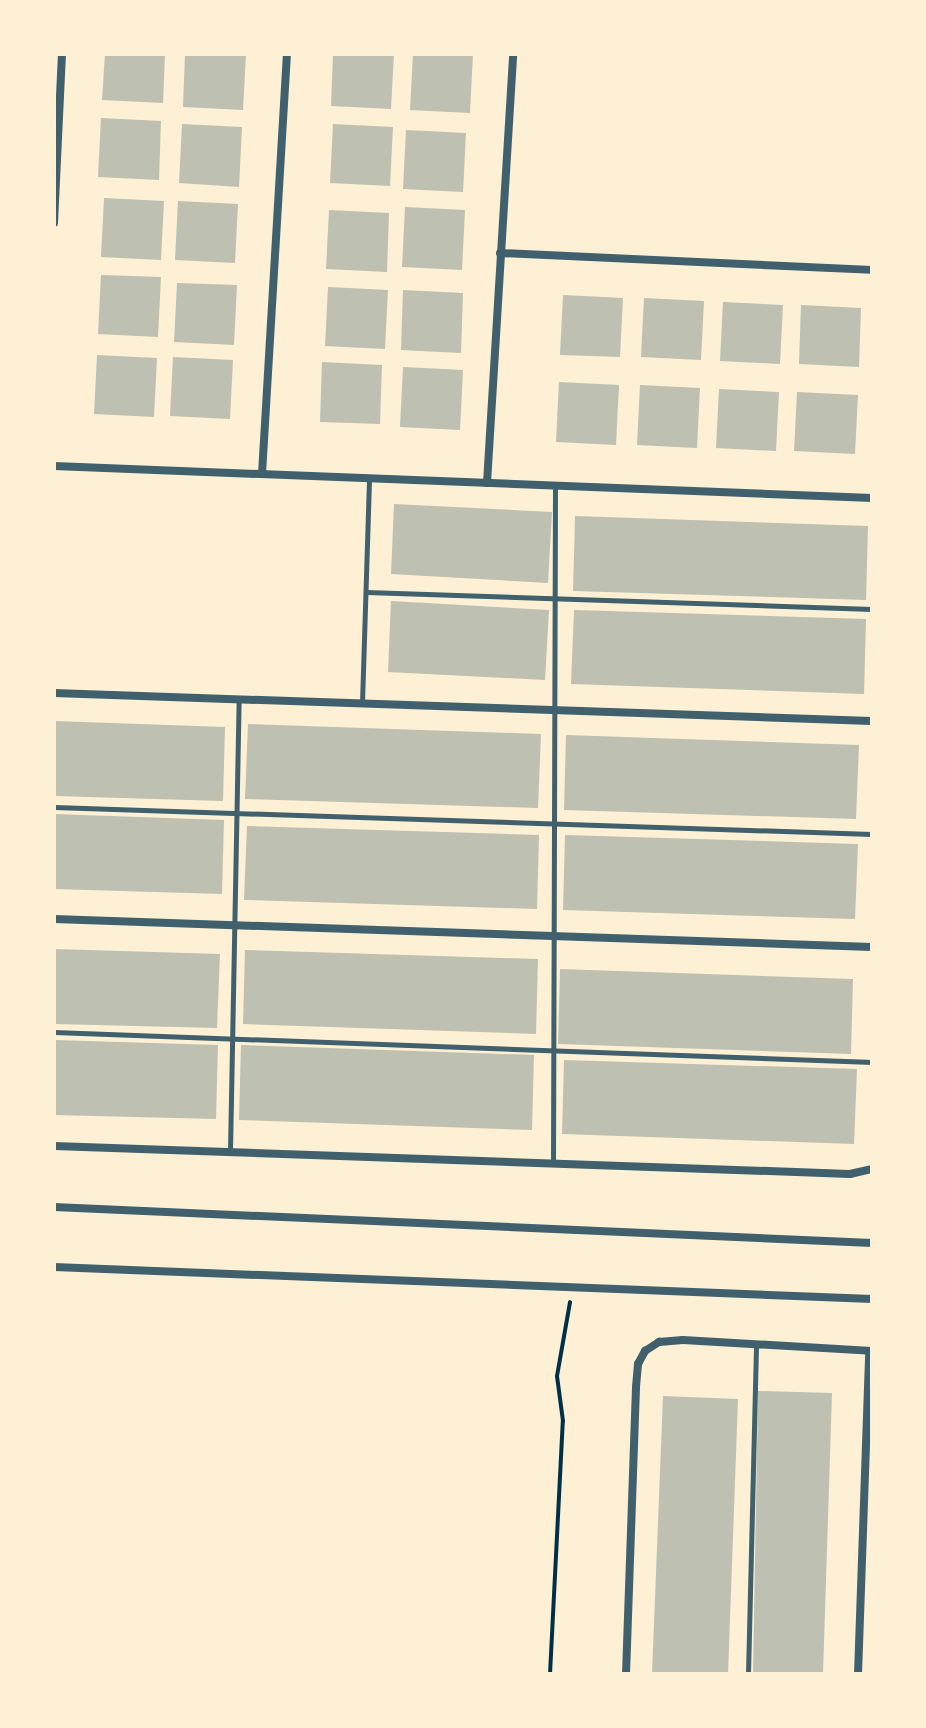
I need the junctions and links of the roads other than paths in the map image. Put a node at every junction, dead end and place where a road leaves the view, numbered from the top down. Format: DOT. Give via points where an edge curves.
graph roads {
  1 [pos="62,54"];
  2 [pos="287,54"];
  3 [pos="513,54"];
  4 [pos="54,223"];
  5 [pos="500,253"];
  6 [pos="872,270"];
  7 [pos="54,466"];
  8 [pos="262,474"];
  9 [pos="369,479"];
  10 [pos="487,483"];
  11 [pos="555,486"];
  12 [pos="872,498"];
  13 [pos="366,592"];
  14 [pos="555,598"];
  15 [pos="872,609"];
  16 [pos="54,693"];
  17 [pos="239,699"];
  18 [pos="362,703"];
  19 [pos="554,710"];
  20 [pos="872,721"];
  21 [pos="54,807"];
  22 [pos="236,814"];
  23 [pos="554,825"];
  24 [pos="872,834"];
  25 [pos="54,919"];
  26 [pos="234,925"];
  27 [pos="554,936"];
  28 [pos="872,947"];
  29 [pos="54,1032"];
  30 [pos="232,1038"];
  31 [pos="553,1049"];
  32 [pos="872,1062"];
  33 [pos="54,1146"];
  34 [pos="230,1152"];
  35 [pos="553,1164"];
  36 [pos="872,1169"];
  37 [pos="54,1207"];
  38 [pos="872,1243"];
  39 [pos="54,1267"];
  40 [pos="872,1299"];
  41 [pos="756,1343"];
  42 [pos="871,1351"];
  43 [pos="862,1570"];
  44 [pos="872,1570"];
  45 [pos="626,1674"];
  46 [pos="748,1674"];
  47 [pos="858,1674"];
  1 -- 4 [label="street"];
  2 -- 8 [label="street"];
  3 -- 5 [label="street"];
  5 -- 6 [label="street"];
  5 -- 10 [label="street"];
  7 -- 8 [label="street"];
  8 -- 9 [label="street"];
  9 -- 10 [label="street"];
  9 -- 13 [label="lane"];
  10 -- 11 [label="street"];
  11 -- 12 [label="street"];
  11 -- 14 [label="lane"];
  13 -- 14 [label="lane"];
  13 -- 18 [label="lane"];
  14 -- 15 [label="lane"];
  14 -- 19 [label="lane"];
  16 -- 17 [label="street"];
  17 -- 18 [label="street"];
  17 -- 22 [label="lane"];
  18 -- 19 [label="street"];
  19 -- 20 [label="street"];
  19 -- 23 [label="lane"];
  21 -- 22 [label="lane"];
  22 -- 23 [label="lane"];
  22 -- 26 [label="lane"];
  23 -- 24 [label="lane"];
  23 -- 27 [label="lane"];
  25 -- 26 [label="street"];
  26 -- 27 [label="street"];
  26 -- 30 [label="lane"];
  27 -- 28 [label="street"];
  27 -- 31 [label="lane"];
  29 -- 30 [label="lane"];
  30 -- 31 [label="lane"];
  30 -- 34 [label="lane"];
  31 -- 32 [label="lane"];
  31 -- 35 [label="lane"];
  33 -- 34 [label="street"];
  34 -- 35 [label="street"];
  35 -- 36 [label="street" via="850,1174"];
  37 -- 38 [label="street"];
  39 -- 40 [label="street"];
  41 -- 42 [label="street"];
  41 -- 45 [label="street" via="659,1342 638,1364"];
  41 -- 46 [label="lane"];
  42 -- 43 [label="street"];
  43 -- 44 [label="street"];
  43 -- 47 [label="street"];
}
